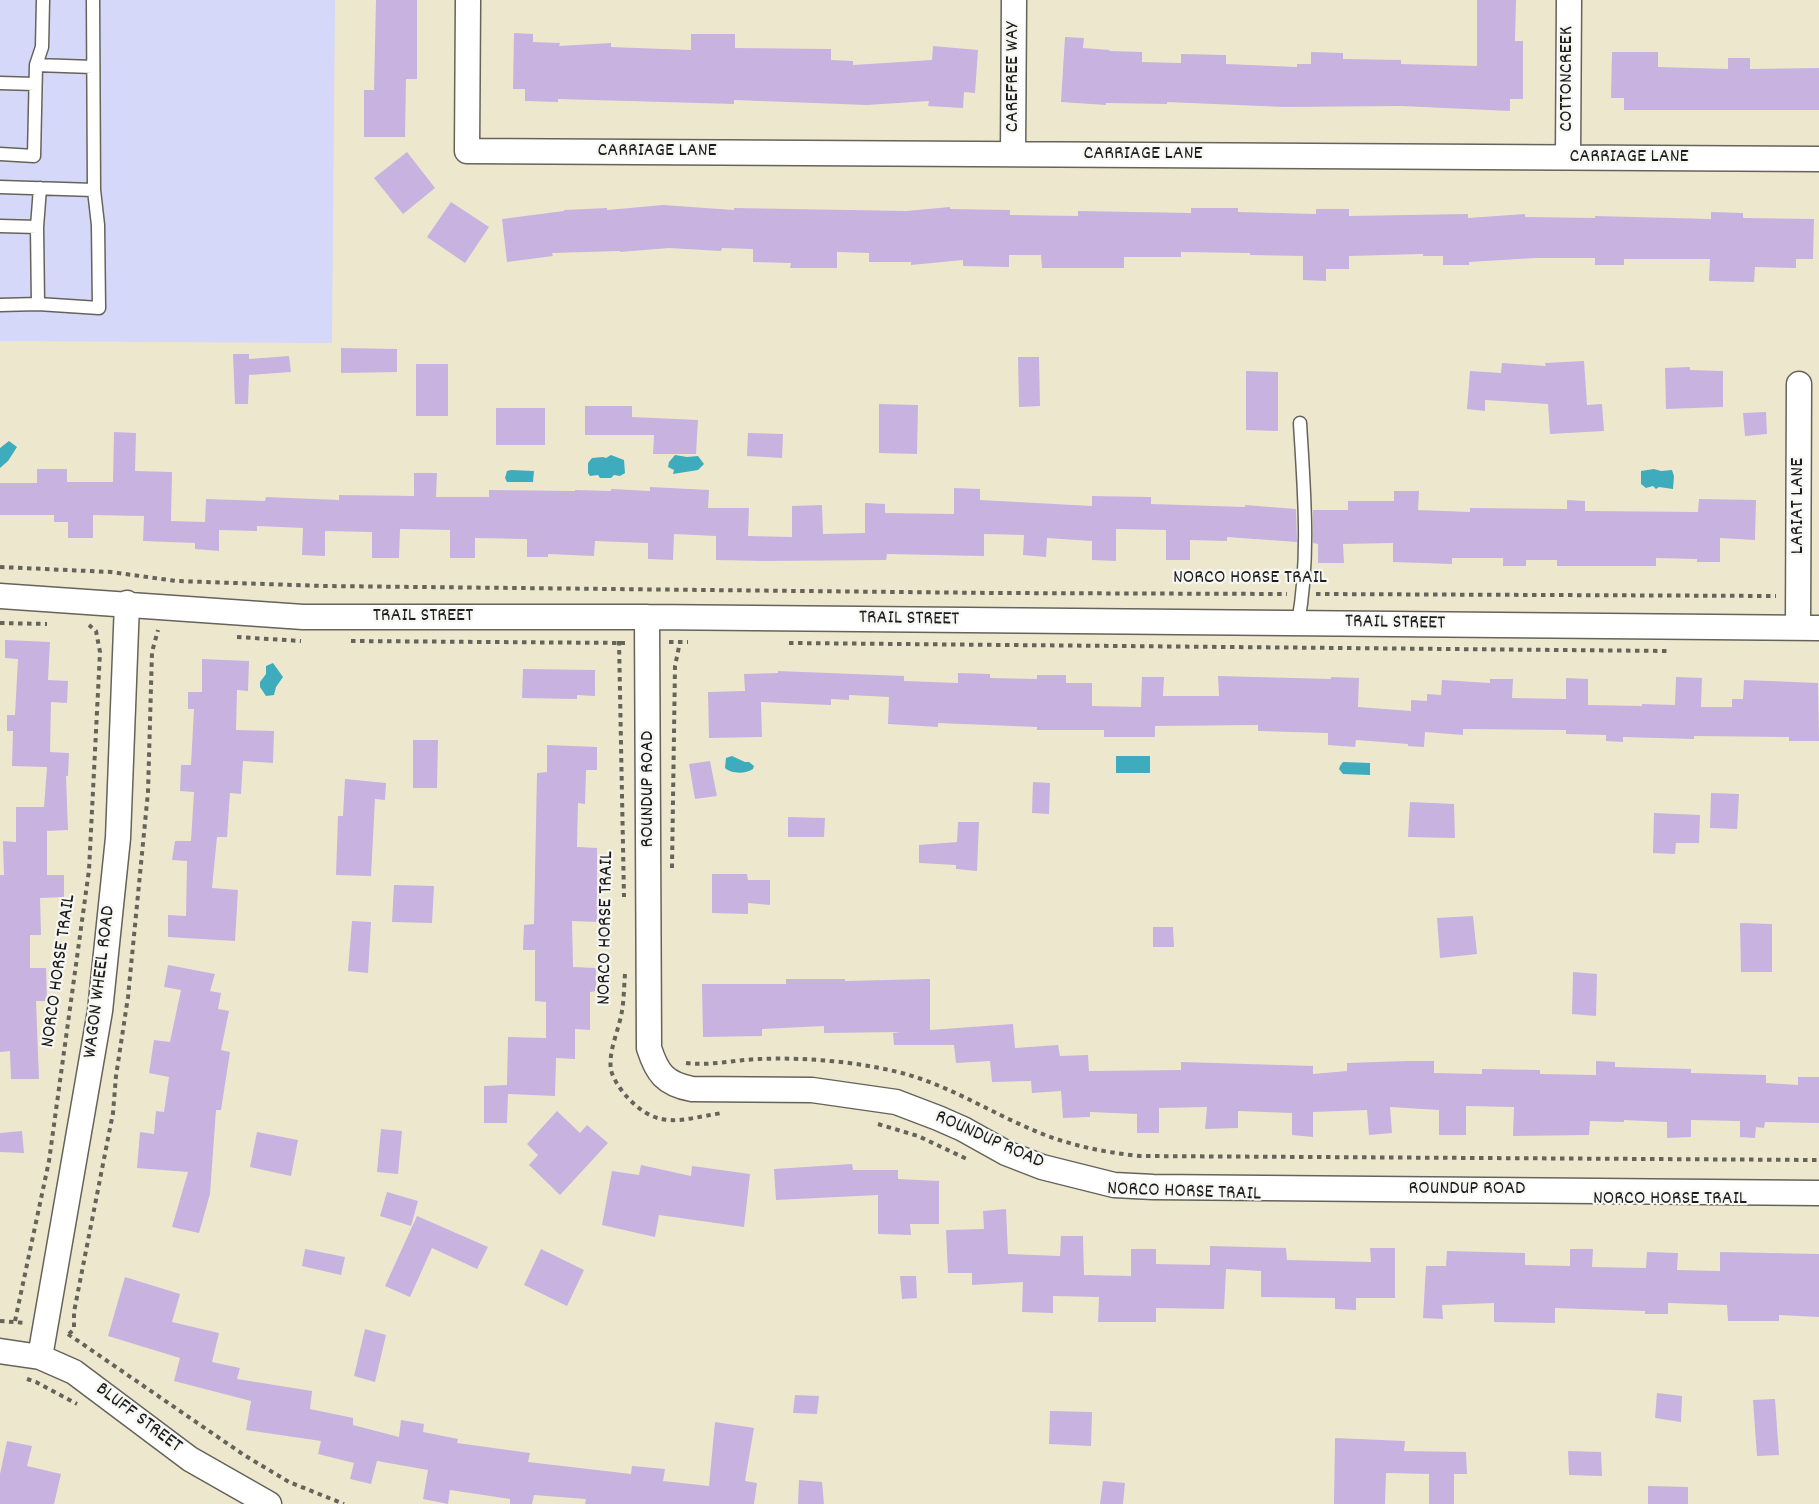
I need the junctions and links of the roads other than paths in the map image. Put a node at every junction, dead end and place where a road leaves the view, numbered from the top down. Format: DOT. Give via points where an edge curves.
graph roads {
  1 [pos="43,0"];
  2 [pos="93,0"];
  3 [pos="468,0"];
  4 [pos="1014,0"];
  5 [pos="1569,0"];
  6 [pos="36,65"];
  7 [pos="93,67"];
  8 [pos="0,83"];
  9 [pos="35,84"];
  10 [pos="0,154"];
  11 [pos="1013,154"];
  12 [pos="1568,157"];
  13 [pos="1819,159"];
  14 [pos="0,187"];
  15 [pos="40,188"];
  16 [pos="94,190"];
  17 [pos="0,226"];
  18 [pos="37,227"];
  19 [pos="38,304"];
  20 [pos="0,305"];
  21 [pos="1799,384"];
  22 [pos="1300,423"];
  23 [pos="0,596"];
  24 [pos="126,603"];
  25 [pos="647,617"];
  26 [pos="1298,623"];
  27 [pos="1809,628"];
  28 [pos="1819,1193"];
  29 [pos="0,1351"];
  30 [pos="40,1357"];
  31 [pos="269,1504"];
  1 -- 6 [label="lane" via="42,47"];
  2 -- 7 [label="lane"];
  3 -- 11 [label="street, CARRIAGE LANE" via="467,151"];
  4 -- 11 [label="street, CAREFREE WAY"];
  5 -- 12 [label="street, COTTONCREEK"];
  6 -- 7 [label="lane"];
  6 -- 9 [label="lane"];
  7 -- 16 [label="lane"];
  8 -- 9 [label="lane"];
  9 -- 10 [label="lane" via="34,156"];
  11 -- 12 [label="street, CARRIAGE LANE"];
  12 -- 13 [label="street, CARRIAGE LANE"];
  14 -- 15 [label="lane"];
  15 -- 16 [label="lane"];
  15 -- 18 [label="lane"];
  16 -- 19 [label="lane" via="99,225 99,308"];
  17 -- 18 [label="lane"];
  18 -- 19 [label="lane"];
  19 -- 20 [label="lane"];
  21 -- 27 [label="street, LARIAT LANE" via="1799,597"];
  22 -- 26 [label="lane" via="1306,519"];
  23 -- 24 [label="street, TRAIL STREET"];
  24 -- 25 [label="street, TRAIL STREET" via="303,617"];
  24 -- 30 [label="street, WAGON WHEEL ROAD" via="118,838 100,1011"];
  25 -- 26 [label="street, TRAIL STREET"];
  25 -- 28 [label="street, ROUNDUP ROAD" via="649,1048 663,1077 676,1086 812,1090 896,1102 1042,1167 1114,1185"];
  26 -- 27 [label="street, TRAIL STREET"];
  29 -- 30 [label="street, BLUFF STREET"];
  30 -- 31 [label="street, BLUFF STREET" via="74,1372 190,1459"];
}
